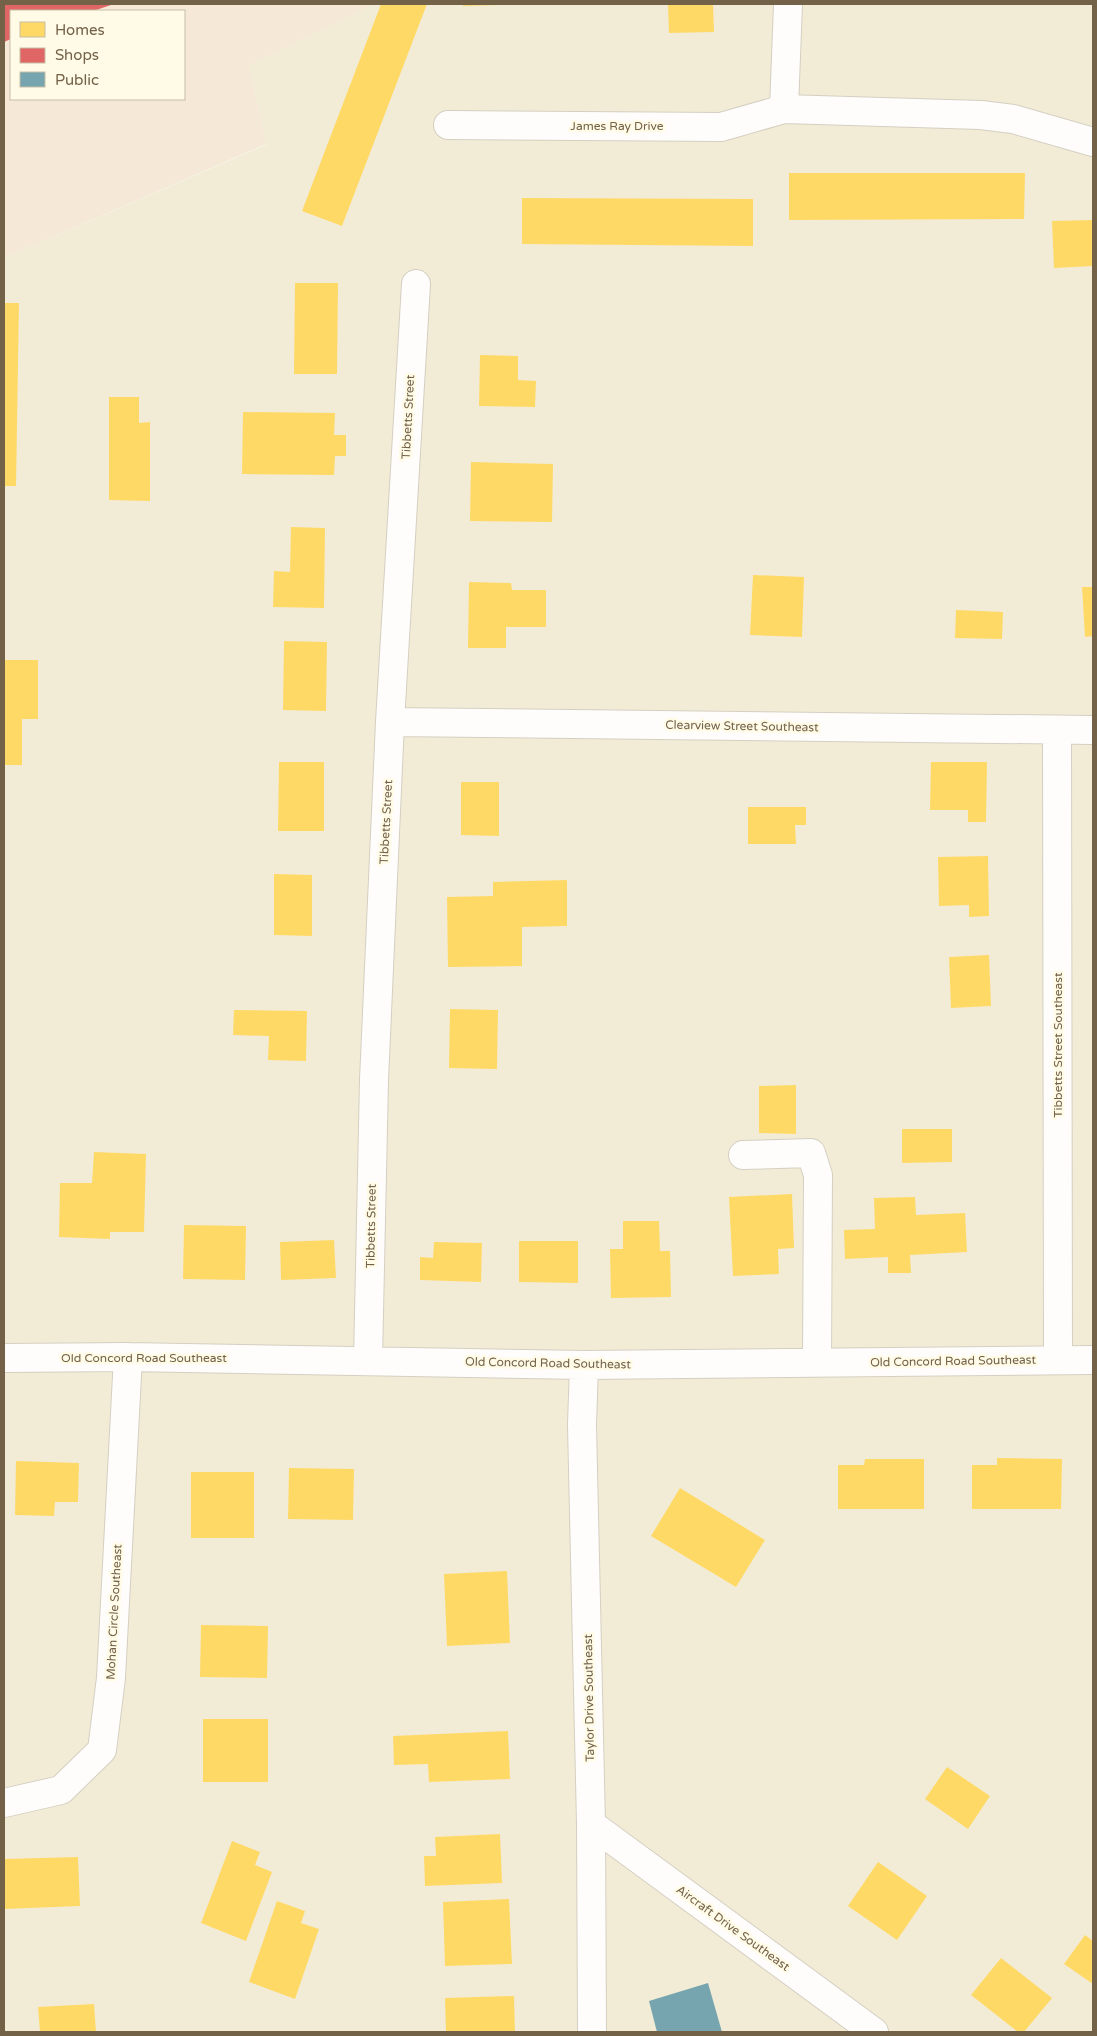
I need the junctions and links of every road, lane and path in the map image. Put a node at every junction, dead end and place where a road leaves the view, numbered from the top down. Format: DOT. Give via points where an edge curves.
graph roads {
  1 [pos="788,4"];
  2 [pos="784,109"];
  3 [pos="448,125"];
  4 [pos="1093,142"];
  5 [pos="416,284"];
  6 [pos="390,722"];
  7 [pos="1057,730"];
  8 [pos="1093,730"];
  9 [pos="743,1155"];
  10 [pos="128,1357"];
  11 [pos="4,1358"];
  12 [pos="368,1360"];
  13 [pos="1058,1360"];
  14 [pos="1093,1360"];
  15 [pos="816,1362"];
  16 [pos="584,1365"];
  17 [pos="4,1803"];
  18 [pos="591,1824"];
  19 [pos="592,2032"];
  20 [pos="874,2032"];
  1 -- 2 [label="street"];
  2 -- 3 [label="street, James Ray Drive" via="721,127"];
  2 -- 4 [label="street, James Ray Drive" via="981,114 1013,119"];
  5 -- 6 [label="street, Tibbetts Street"];
  6 -- 7 [label="street, Clearview Street Southeast"];
  6 -- 12 [label="street, Tibbetts Street" via="374,1080"];
  7 -- 8 [label="street, Clearview Street Southeast"];
  7 -- 13 [label="street, Tibbetts Street Southeast"];
  9 -- 15 [label="street" via="811,1153 818,1175"];
  10 -- 11 [label="street, Old Concord Road Southeast"];
  10 -- 12 [label="street, Old Concord Road Southeast"];
  10 -- 17 [label="street, Mohan Circle Southeast" via="111,1678 102,1750 61,1790"];
  12 -- 16 [label="street, Old Concord Road Southeast"];
  13 -- 14 [label="street, Old Concord Road Southeast"];
  13 -- 15 [label="street, Old Concord Road Southeast"];
  15 -- 16 [label="street, Old Concord Road Southeast"];
  16 -- 18 [label="street, Taylor Drive Southeast" via="582,1424"];
  18 -- 19 [label="street, Taylor Drive Southeast"];
  18 -- 20 [label="street, Aircraft Drive Southeast" via="795,1989"];
}
